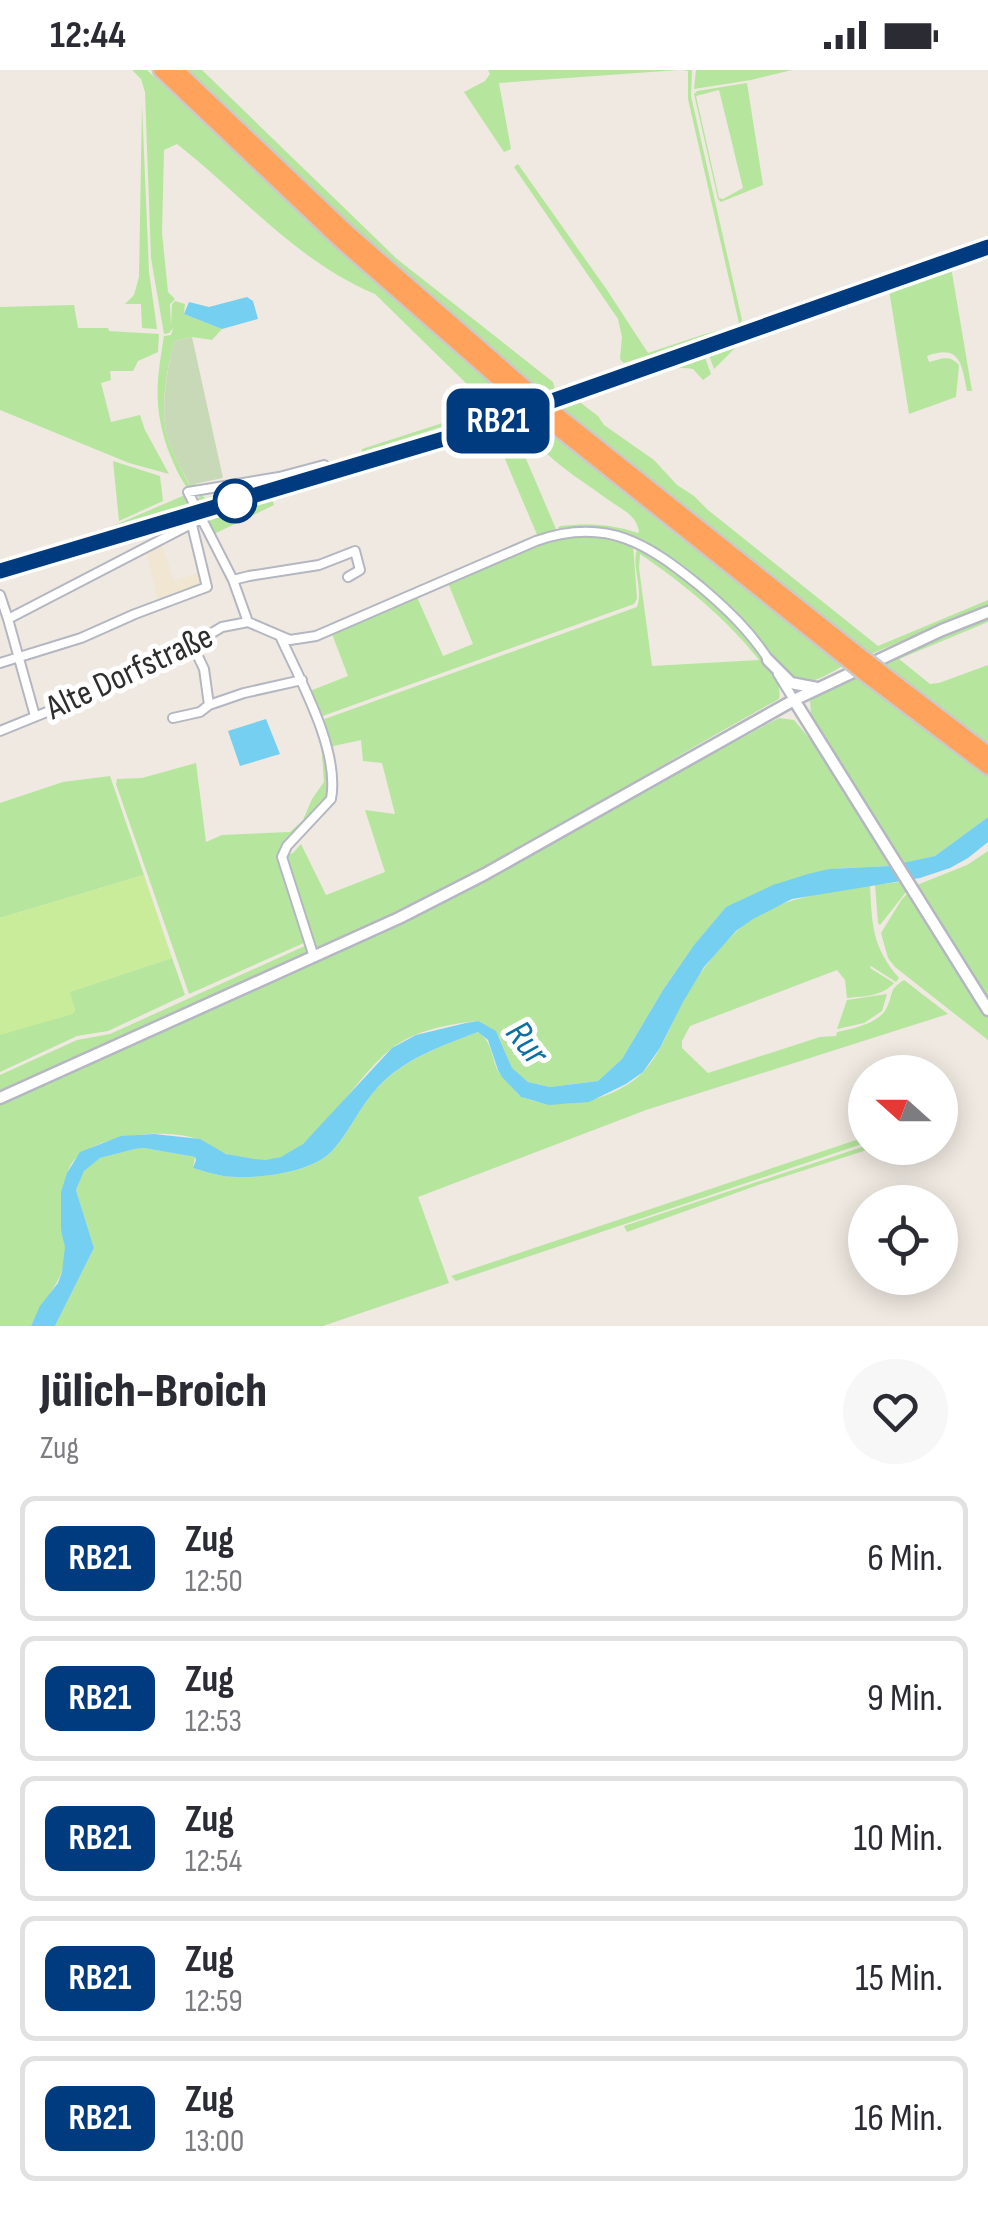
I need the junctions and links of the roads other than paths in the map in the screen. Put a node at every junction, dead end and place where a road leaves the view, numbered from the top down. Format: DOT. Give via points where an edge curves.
graph roads {
  1 [pos="162,70"];
  2 [pos="176,70"];
  3 [pos="523,393"];
  4 [pos="324,465"];
  5 [pos="203,520"];
  6 [pos="192,524"];
  7 [pos="348,577"];
  8 [pos="233,580"];
  9 [pos="0,596"];
  10 [pos="1,606"];
  11 [pos="988,612"];
  12 [pos="8,619"];
  13 [pos="248,622"];
  14 [pos="281,638"];
  15 [pos="192,644"];
  16 [pos="20,656"];
  17 [pos="768,660"];
  18 [pos="0,663"];
  19 [pos="302,680"];
  20 [pos="818,688"];
  21 [pos="794,700"];
  22 [pos="209,705"];
  23 [pos="35,716"];
  24 [pos="172,718"];
  25 [pos="0,731"];
  26 [pos="986,761"];
  27 [pos="314,957"];
  28 [pos="988,1010"];
  29 [pos="0,1098"];
  1 -- 3 [label="highway" via="341,241"];
  2 -- 3 [label="highway"];
  3 -- 26 [label="highway, bridge"];
  4 -- 5 [label="street" via="188,492"];
  5 -- 6 [label="street"];
  5 -- 8 [label="street"];
  6 -- 12 [label="street"];
  6 -- 16 [label="street" via="207,587"];
  7 -- 8 [label="street" via="360,570 354,551 318,565"];
  8 -- 13 [label="street"];
  9 -- 10 [label="street"];
  10 -- 12 [label="street"];
  11 -- 20 [label="main road"];
  12 -- 16 [label="street"];
  13 -- 14 [label="street, Alte Dorfstraße"];
  13 -- 15 [label="street, Alte Dorfstraße"];
  14 -- 17 [label="street" via="316,636 536,540 587,532 645,546 672,563 741,623"];
  14 -- 19 [label="street"];
  15 -- 22 [label="street"];
  15 -- 23 [label="street, Alte Dorfstraße" via="150,670"];
  16 -- 18 [label="street"];
  16 -- 23 [label="street"];
  17 -- 20 [label="main road" via="791,683"];
  17 -- 21 [label="street"];
  19 -- 22 [label="street"];
  19 -- 27 [label="street" via="318,720 333,796 282,857"];
  20 -- 21 [label="main road"];
  21 -- 27 [label="main road" via="485,874"];
  21 -- 28 [label="main road"];
  22 -- 24 [label="street"];
  23 -- 25 [label="street, Alte Dorfstraße"];
  27 -- 29 [label="main road"];
}
